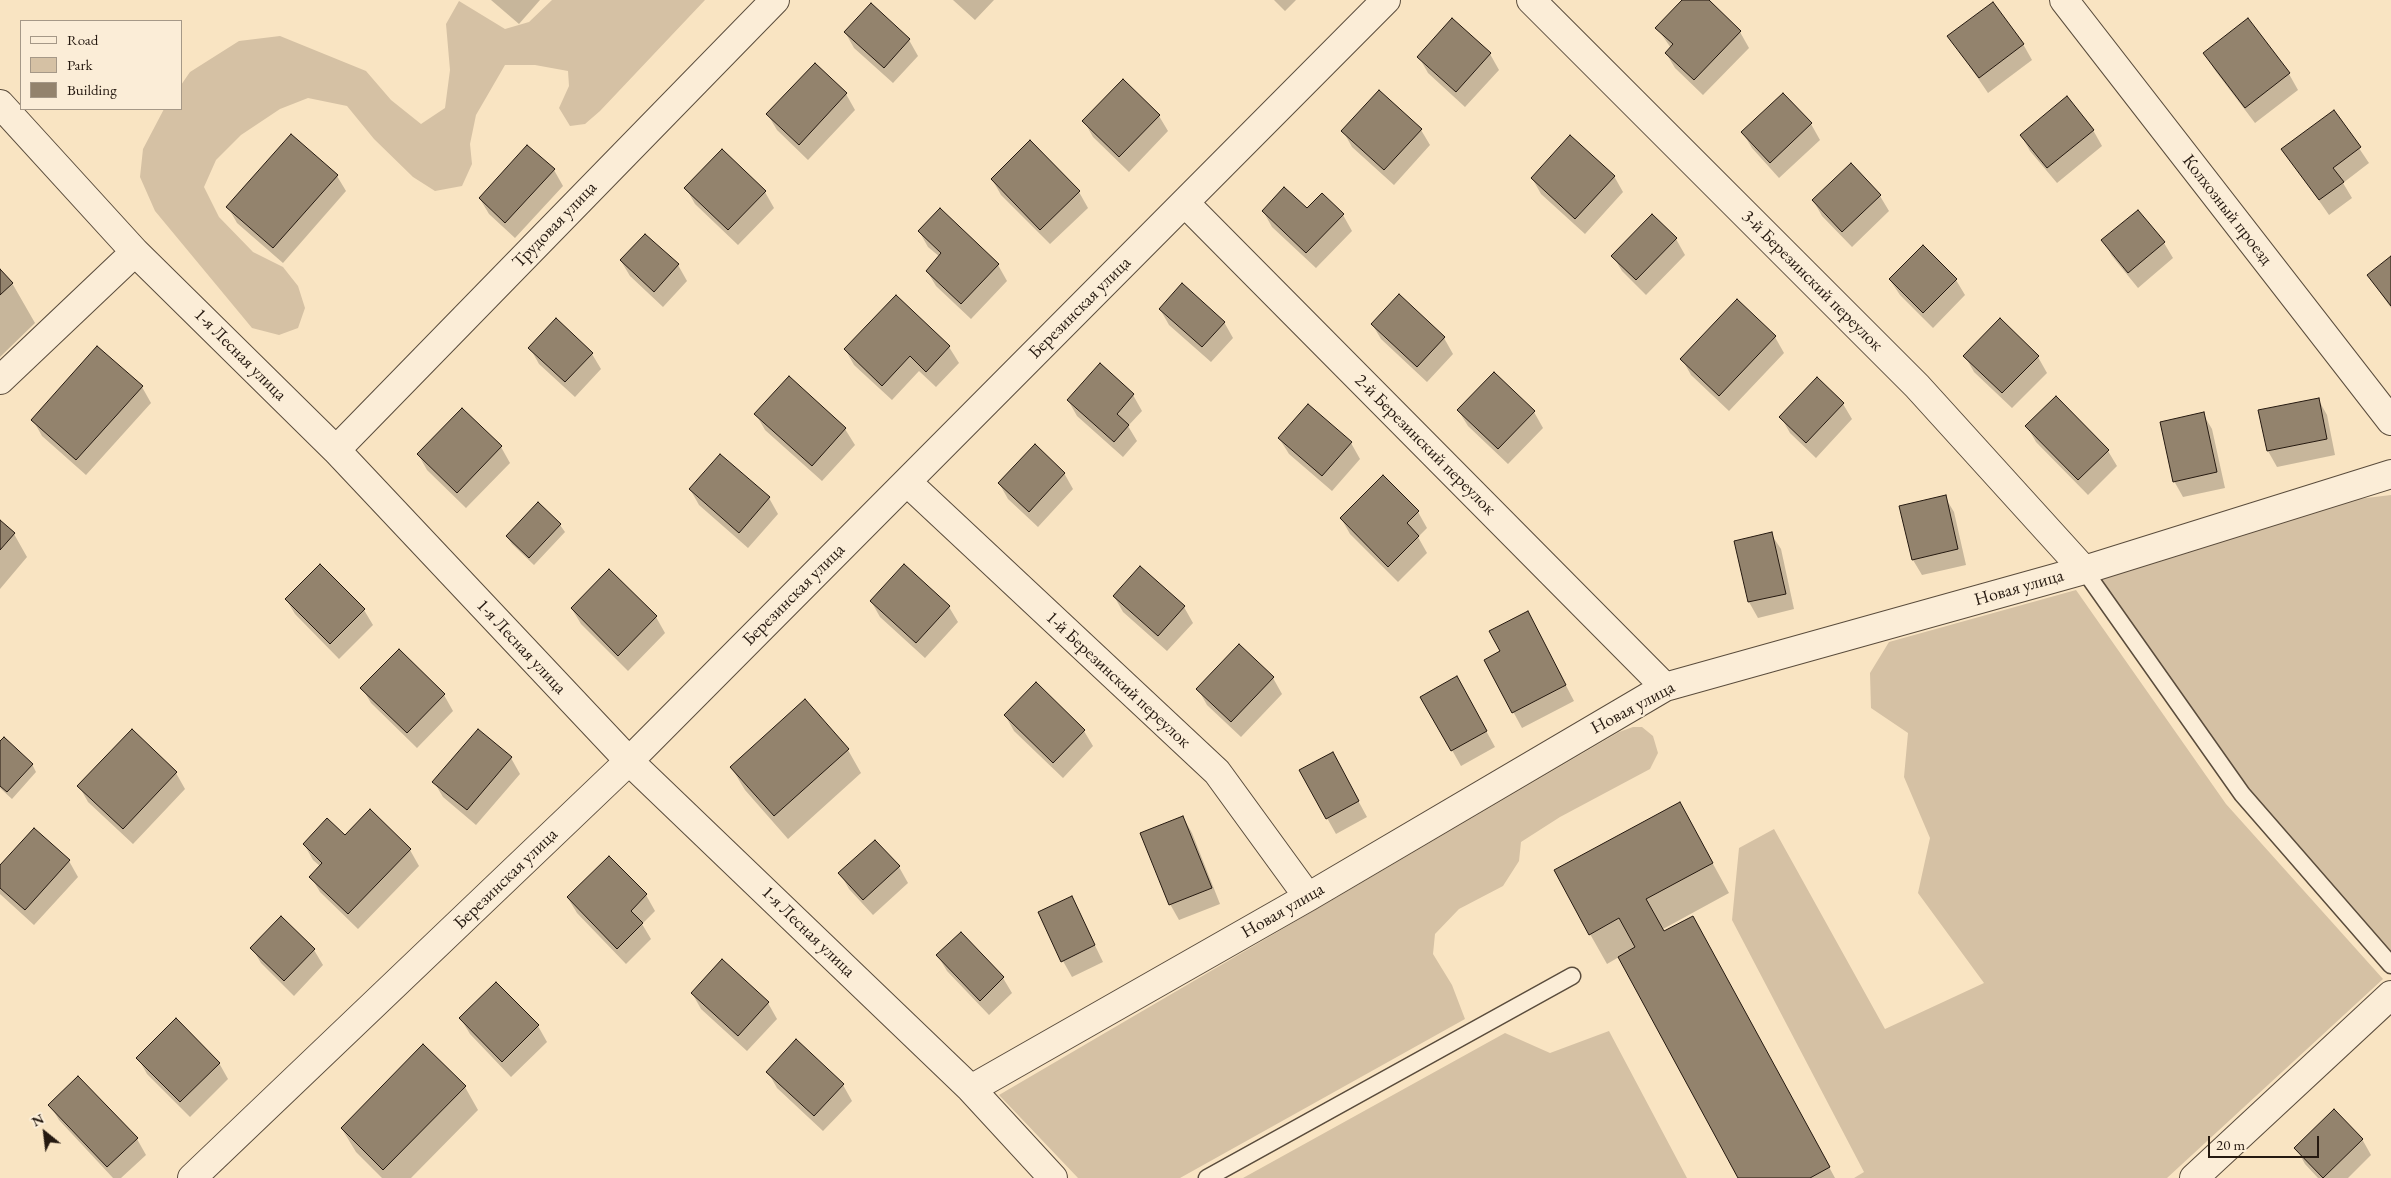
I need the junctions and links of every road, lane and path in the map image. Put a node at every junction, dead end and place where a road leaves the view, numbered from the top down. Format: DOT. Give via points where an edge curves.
graph roads {
  1 [pos="775,0"];
  2 [pos="1386,0"];
  3 [pos="1532,0"];
  4 [pos="2064,0"];
  5 [pos="1,106"];
  6 [pos="1185,203"];
  7 [pos="135,252"];
  8 [pos="0,380"];
  9 [pos="2391,421"];
  10 [pos="336,450"];
  11 [pos="2391,474"];
  12 [pos="907,482"];
  13 [pos="2084,570"];
  14 [pos="1664,687"];
  15 [pos="629,761"];
  16 [pos="1308,897"];
  17 [pos="2391,965"];
  18 [pos="1572,976"];
  19 [pos="2391,995"];
  20 [pos="971,1089"];
  21 [pos="192,1178"];
  22 [pos="1053,1178"];
  23 [pos="1208,1178"];
  24 [pos="2194,1178"];
  1 -- 10 [label="street, Трудовая улица"];
  2 -- 6 [label="street, Березинская улица"];
  3 -- 13 [label="street, 3-й Березинский переулок" via="1918,386"];
  4 -- 9 [label="street, Колхозный проезд"];
  5 -- 7 [label="street, 1-я Лесная улица"];
  6 -- 12 [label="street, Березинская улица"];
  6 -- 14 [label="street, 2-й Березинский переулок"];
  7 -- 8 [label="street"];
  7 -- 10 [label="street, 1-я Лесная улица"];
  10 -- 15 [label="street, 1-я Лесная улица"];
  11 -- 13 [label="street, Новая улица"];
  12 -- 15 [label="street, Березинская улица"];
  12 -- 16 [label="street, 1-й Березинский переулок" via="1216,772"];
  13 -- 14 [label="street, Новая улица"];
  13 -- 17 [label="lane" via="2242,794"];
  14 -- 16 [label="street, Новая улица"];
  15 -- 20 [label="street, 1-я Лесная улица"];
  15 -- 21 [label="street, Березинская улица"];
  16 -- 20 [label="street, Новая улица"];
  18 -- 23 [label="lane"];
  19 -- 24 [label="street"];
  20 -- 22 [label="street, 1-я Лесная улица"];
}
